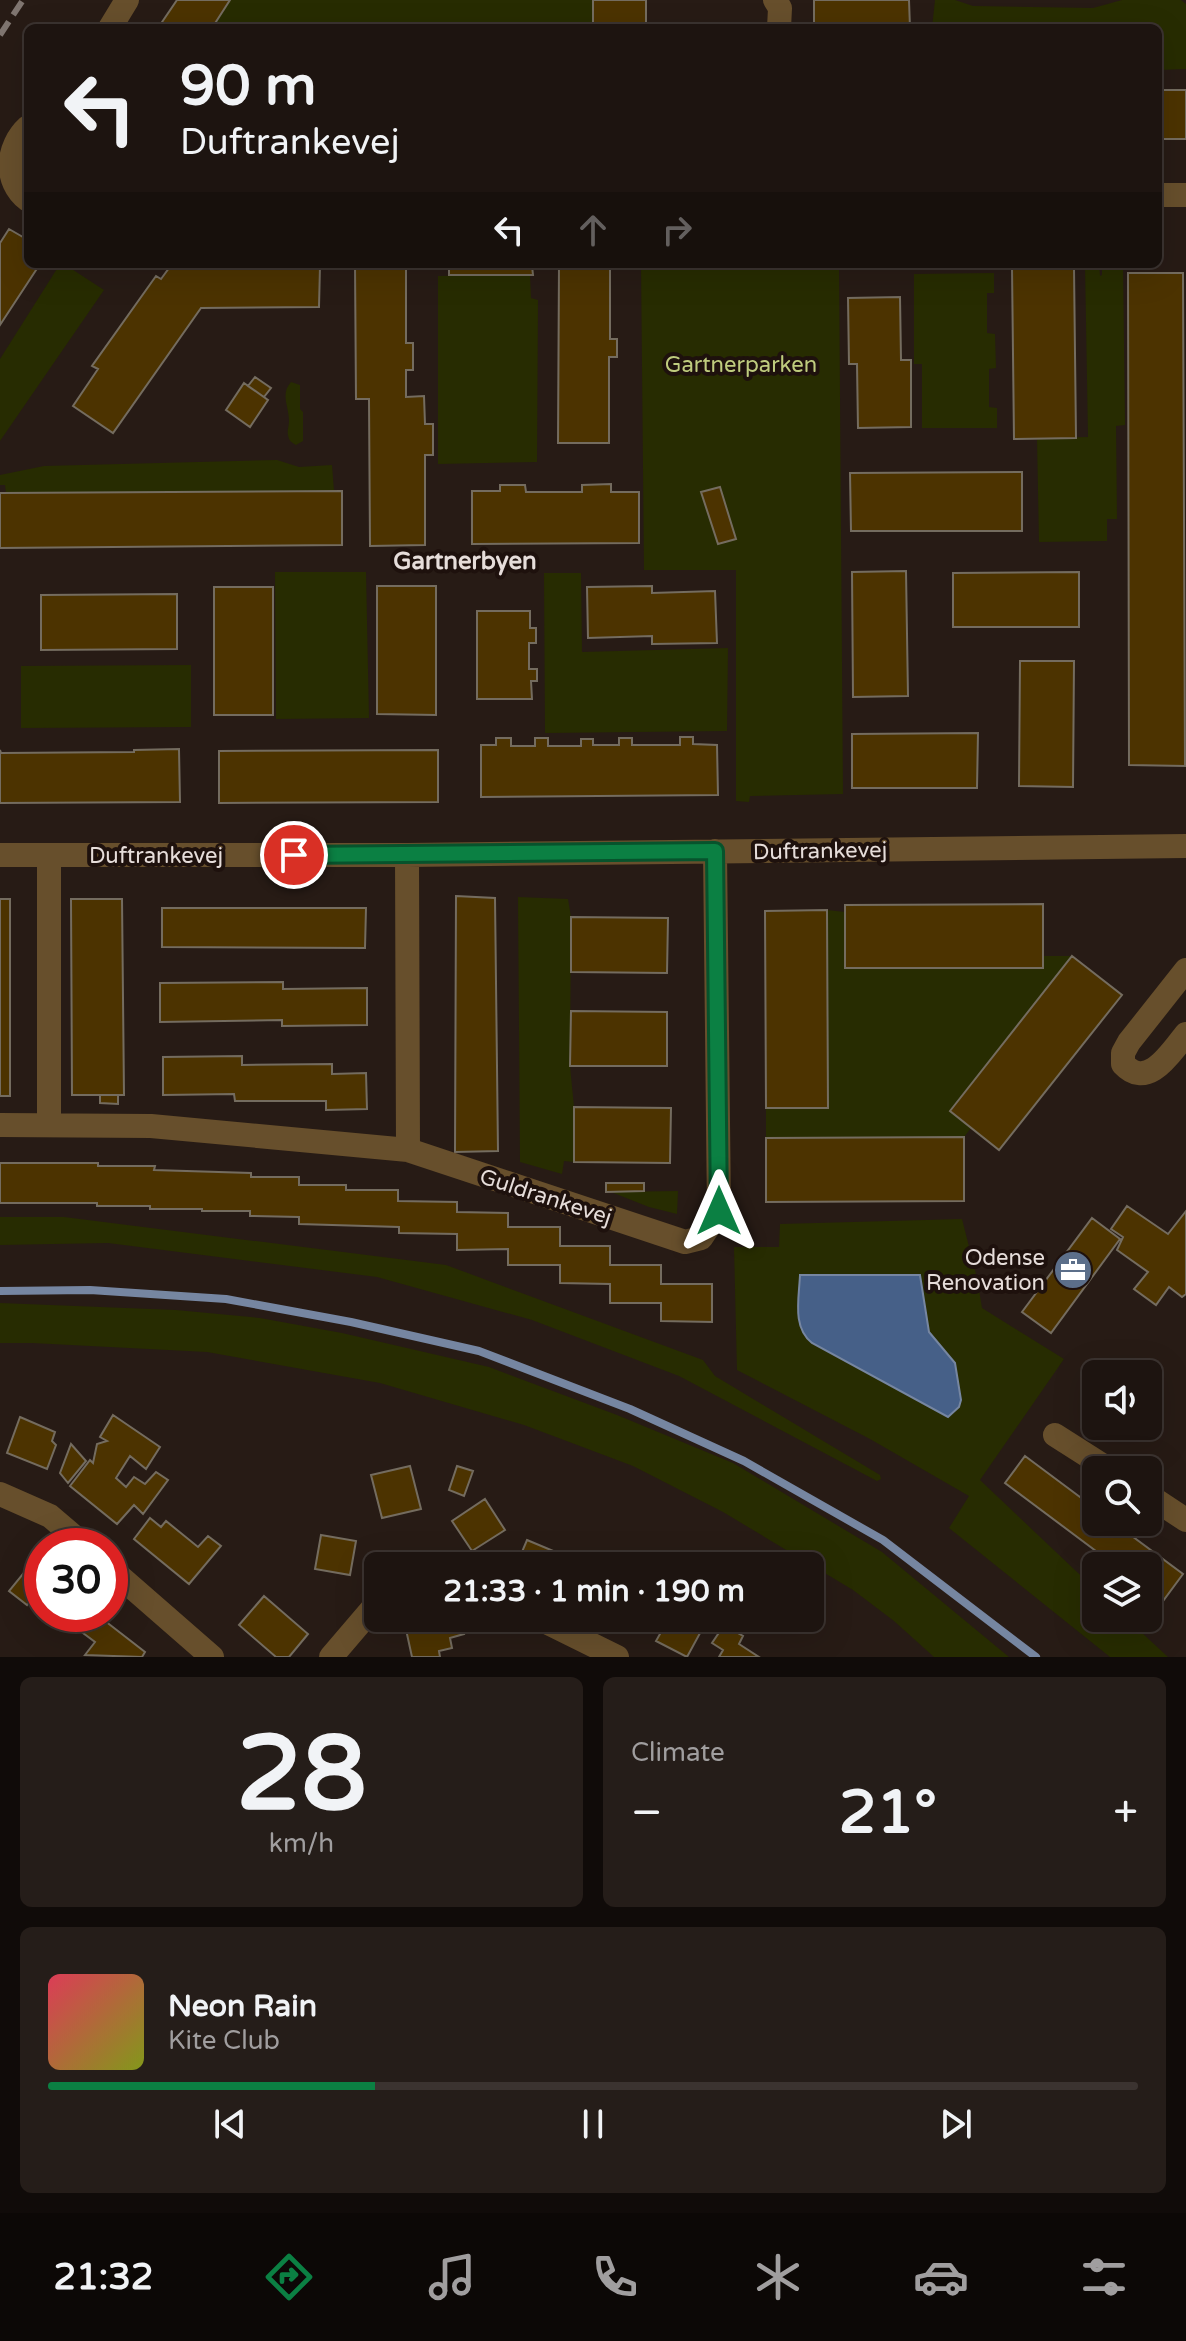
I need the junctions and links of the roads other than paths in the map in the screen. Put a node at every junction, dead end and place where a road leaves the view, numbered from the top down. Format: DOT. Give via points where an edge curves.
graph roads {
  1 [pos="127,0"];
  2 [pos="775,0"];
  3 [pos="112,24"];
  4 [pos="779,24"];
  5 [pos="24,131"];
  6 [pos="15,195"];
  7 [pos="1162,195"];
  8 [pos="1186,195"];
  9 [pos="1186,846"];
  10 [pos="715,851"];
  11 [pos="0,855"];
  12 [pos="49,855"];
  13 [pos="407,855"];
  14 [pos="1186,970"];
  15 [pos="1186,1034"];
  16 [pos="0,1125"];
  17 [pos="49,1125"];
  18 [pos="408,1150"];
  19 [pos="1055,1435"];
  20 [pos="1088,1456"];
  21 [pos="0,1494"];
  22 [pos="1162,1504"];
  23 [pos="1186,1520"];
  24 [pos="64,1528"];
  25 [pos="128,1584"];
  26 [pos="364,1618"];
  27 [pos="566,1632"];
  28 [pos="212,1657"];
  29 [pos="331,1657"];
  30 [pos="617,1657"];
  1 -- 3 [label="street"];
  2 -- 4 [label="street"];
  5 -- 6 [label="street" via="12,150"];
  7 -- 8 [label="street"];
  9 -- 10 [label="street, Duftrankevej"];
  10 -- 13 [label="street, Duftrankevej"];
  10 -- 18 [label="street, Guldrankevej" via="719,1211 701,1238 685,1242"];
  11 -- 12 [label="street, Duftrankevej"];
  12 -- 13 [label="street, Duftrankevej"];
  12 -- 17 [label="street"];
  13 -- 18 [label="street"];
  14 -- 15 [label="street" via="1129,1042 1123,1064 1139,1074 1154,1071"];
  16 -- 17 [label="street, Guldrankevej"];
  17 -- 18 [label="street, Guldrankevej" via="151,1126"];
  19 -- 20 [label="street"];
  21 -- 24 [label="street" via="50,1516"];
  22 -- 23 [label="street"];
  25 -- 28 [label="street"];
  26 -- 29 [label="street"];
  27 -- 30 [label="street"];
}
